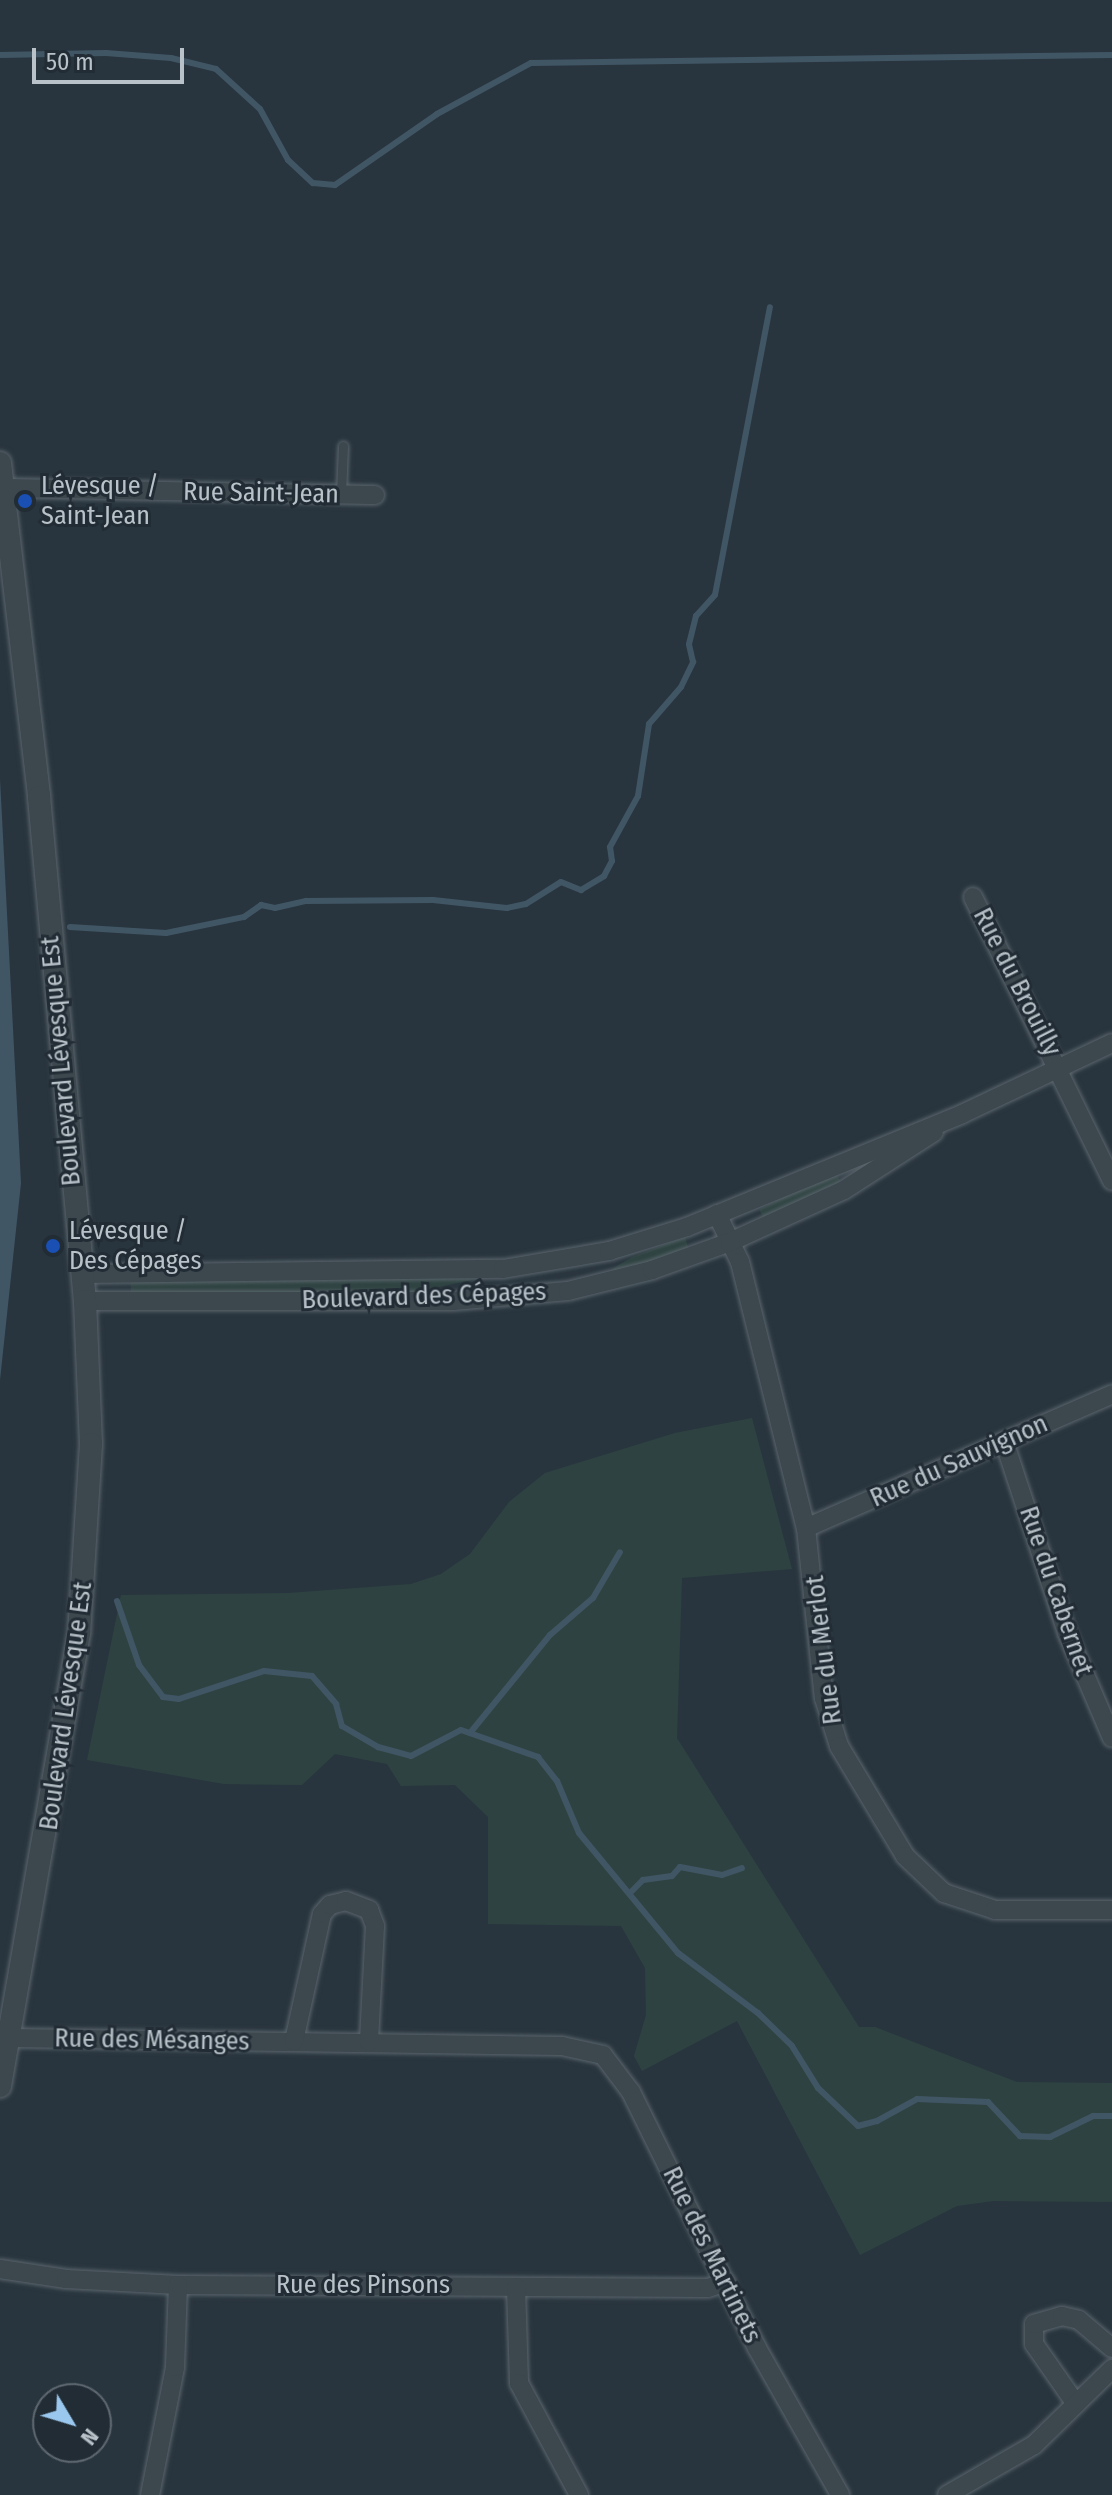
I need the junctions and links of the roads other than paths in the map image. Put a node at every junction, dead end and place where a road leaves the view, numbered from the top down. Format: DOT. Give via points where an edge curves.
graph roads {
  1 [pos="343,446"];
  2 [pos="0,463"];
  3 [pos="4,488"];
  4 [pos="341,495"];
  5 [pos="375,495"];
  6 [pos="973,897"];
  7 [pos="1112,1043"];
  8 [pos="1061,1067"];
  9 [pos="962,1114"];
  10 [pos="1112,1181"];
  11 [pos="717,1214"];
  12 [pos="730,1242"];
  13 [pos="82,1274"];
  14 [pos="85,1301"];
  15 [pos="1112,1394"];
  16 [pos="1004,1441"];
  17 [pos="806,1528"];
  18 [pos="1112,1738"];
  19 [pos="1112,1910"];
  20 [pos="9,2038"];
  21 [pos="294,2041"];
  22 [pos="369,2042"];
  23 [pos="562,2046"];
  24 [pos="0,2086"];
  25 [pos="0,2269"];
  26 [pos="726,2282"];
  27 [pos="178,2285"];
  28 [pos="516,2287"];
  29 [pos="1112,2348"];
  30 [pos="1112,2369"];
  31 [pos="1076,2404"];
  32 [pos="150,2495"];
  33 [pos="579,2495"];
  34 [pos="840,2495"];
  35 [pos="947,2495"];
  1 -- 4 [label="lane"];
  2 -- 3 [label="street, Boulevard Lévesque Est"];
  3 -- 4 [label="street, Rue Saint-Jean"];
  3 -- 13 [label="street, Boulevard Lévesque Est" via="20,607"];
  4 -- 5 [label="street, Rue Saint-Jean"];
  6 -- 8 [label="street, Rue du Brouilly"];
  7 -- 8 [label="street, Boulevard des Cépages"];
  8 -- 9 [label="street, Boulevard des Cépages"];
  8 -- 10 [label="street"];
  9 -- 11 [label="street, Boulevard des Cépages"];
  9 -- 12 [label="street, Boulevard des Cépages" via="844,1190"];
  11 -- 12 [label="street, Rue du Merlot"];
  11 -- 13 [label="street, Boulevard des Cépages" via="609,1251 503,1269"];
  12 -- 14 [label="street, Boulevard des Cépages" via="619,1280 536,1296"];
  12 -- 17 [label="street, Rue du Merlot"];
  13 -- 14 [label="street, Boulevard Lévesque Est"];
  14 -- 20 [label="street, Boulevard Lévesque Est" via="91,1444 85,1584 52,1808"];
  15 -- 16 [label="street, Rue du Sauvignon"];
  16 -- 17 [label="street, Rue du Sauvignon"];
  16 -- 18 [label="street, Rue du Cabernet" via="1067,1633"];
  17 -- 19 [label="street, Rue du Merlot" via="828,1725 905,1856 925,1880 970,1905 995,1910"];
  20 -- 21 [label="street, Rue des Mésanges"];
  20 -- 24 [label="street, Boulevard Lévesque Est"];
  21 -- 22 [label="street, Rue des Mésanges"];
  21 -- 22 [label="street" via="322,1914 330,1905 346,1901 369,1910 375,1926"];
  22 -- 23 [label="street, Rue des Mésanges"];
  23 -- 26 [label="street, Rue des Martinets" via="587,2048 617,2069"];
  25 -- 27 [label="street, Rue des Pinsons" via="66,2279"];
  26 -- 28 [label="street, Rue des Pinsons" via="708,2288"];
  26 -- 34 [label="street, Rue des Martinets"];
  27 -- 28 [label="street, Rue des Pinsons"];
  27 -- 32 [label="street" via="175,2367"];
  28 -- 33 [label="street" via="519,2383"];
  29 -- 31 [label="street" via="1079,2320 1062,2316 1034,2324 1031,2334 1038,2352"];
  30 -- 31 [label="street"];
  31 -- 35 [label="street" via="1034,2445"];
}
